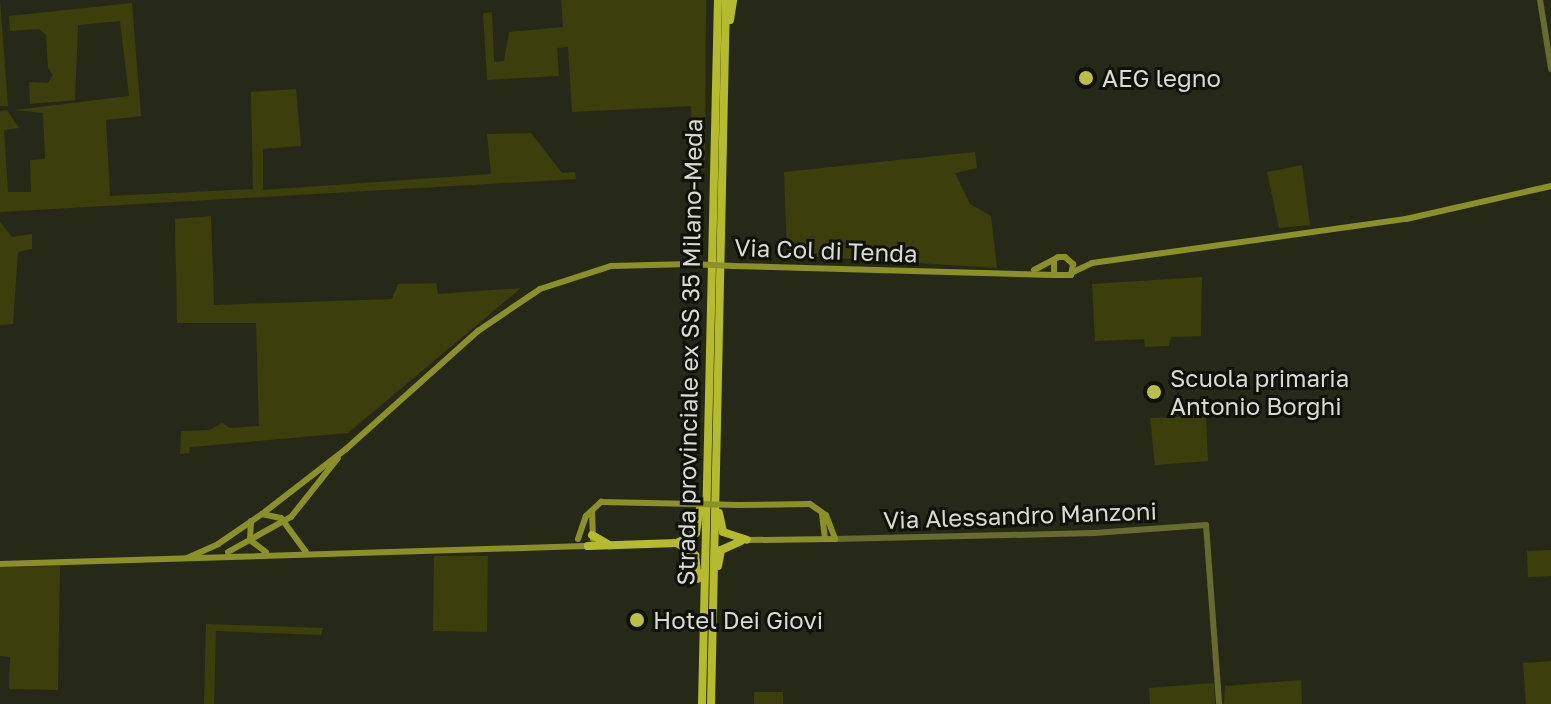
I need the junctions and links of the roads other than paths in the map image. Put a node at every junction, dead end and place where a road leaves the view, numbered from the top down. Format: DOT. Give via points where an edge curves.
graph roads {
  1 [pos="711,0"];
  2 [pos="718,0"];
  3 [pos="726,0"];
  4 [pos="733,0"];
  5 [pos="1540,0"];
  6 [pos="725,44"];
  7 [pos="716,62"];
  8 [pos="1551,69"];
  9 [pos="1551,186"];
  10 [pos="1054,260"];
  11 [pos="1071,260"];
  12 [pos="1092,263"];
  13 [pos="1031,272"];
  14 [pos="1073,272"];
  15 [pos="1054,275"];
  16 [pos="346,449"];
  17 [pos="715,477"];
  18 [pos="705,486"];
  19 [pos="592,508"];
  20 [pos="821,511"];
  21 [pos="262,514"];
  22 [pos="251,521"];
  23 [pos="285,522"];
  24 [pos="592,535"];
  25 [pos="579,536"];
  26 [pos="825,539"];
  27 [pos="835,539"];
  28 [pos="745,540"];
  29 [pos="251,542"];
  30 [pos="677,543"];
  31 [pos="587,546"];
  32 [pos="614,546"];
  33 [pos="564,548"];
  34 [pos="274,554"];
  35 [pos="309,554"];
  36 [pos="216,555"];
  37 [pos="187,558"];
  38 [pos="0,564"];
  39 [pos="712,589"];
  40 [pos="703,605"];
  41 [pos="702,704"];
  42 [pos="711,704"];
  43 [pos="1219,704"];
  1 -- 7 [label="highway"];
  2 -- 7 [label="highway, Strada provinciale ex SS 35 Milano-Meda"];
  3 -- 6 [label="highway, Strada provinciale ex SS 35 Milano-Meda"];
  4 -- 6 [label="highway"];
  5 -- 8 [label="street"];
  6 -- 17 [label="highway, Strada provinciale ex SS 35 Milano-Meda"];
  7 -- 18 [label="highway, Strada provinciale ex SS 35 Milano-Meda"];
  9 -- 12 [label="main road, Via Col di Tenda" via="1406,219"];
  10 -- 11 [label="main road, Via Col di Tenda"];
  10 -- 13 [label="main road, Via Col di Tenda"];
  10 -- 15 [label="main road"];
  11 -- 12 [label="main road, Via Col di Tenda"];
  11 -- 14 [label="main road"];
  12 -- 14 [label="main road, Via Col di Tenda"];
  13 -- 15 [label="main road, Via Col di Tenda"];
  13 -- 16 [label="main road, Via Col di Tenda, bridge" via="611,266 540,289 478,331"];
  14 -- 15 [label="main road, Via Col di Tenda" via="1064,278"];
  16 -- 21 [label="main road, Via Col di Tenda"];
  16 -- 23 [label="main road, Via Col di Tenda"];
  17 -- 28 [label="highway" via="721,529"];
  17 -- 39 [label="highway, Strada provinciale ex SS 35 Milano-Meda"];
  18 -- 30 [label="highway" via="696,533"];
  18 -- 40 [label="highway, Strada provinciale ex SS 35 Milano-Meda"];
  19 -- 20 [label="main road, bridge" via="606,501 810,504"];
  19 -- 24 [label="main road"];
  19 -- 25 [label="main road"];
  20 -- 26 [label="main road"];
  20 -- 27 [label="main road"];
  21 -- 22 [label="main road, Via Col di Tenda"];
  21 -- 23 [label="main road"];
  22 -- 29 [label="main road"];
  22 -- 37 [label="main road, Via Col di Tenda"];
  23 -- 29 [label="main road, Via Col di Tenda"];
  23 -- 35 [label="main road" via="293,541"];
  24 -- 25 [label="main road"];
  24 -- 31 [label="main road"];
  24 -- 32 [label="highway"];
  25 -- 31 [label="main road"];
  25 -- 33 [label="main road"];
  26 -- 27 [label="main road, Via Alessandro Manzoni"];
  26 -- 28 [label="main road, Via Alessandro Manzoni"];
  27 -- 43 [label="street, Via Alessandro Manzoni" via="1206,525"];
  28 -- 39 [label="highway" via="720,552"];
  29 -- 34 [label="main road"];
  29 -- 36 [label="main road, Via Col di Tenda"];
  30 -- 32 [label="highway"];
  30 -- 40 [label="highway" via="698,561"];
  31 -- 32 [label="highway"];
  31 -- 33 [label="main road"];
  33 -- 35 [label="main road"];
  34 -- 35 [label="main road"];
  34 -- 36 [label="main road"];
  36 -- 37 [label="main road"];
  37 -- 38 [label="main road"];
  39 -- 42 [label="highway, Strada provinciale ex SS 35 Milano-Meda"];
  40 -- 41 [label="highway, Strada provinciale ex SS 35 Milano-Meda"];
}
